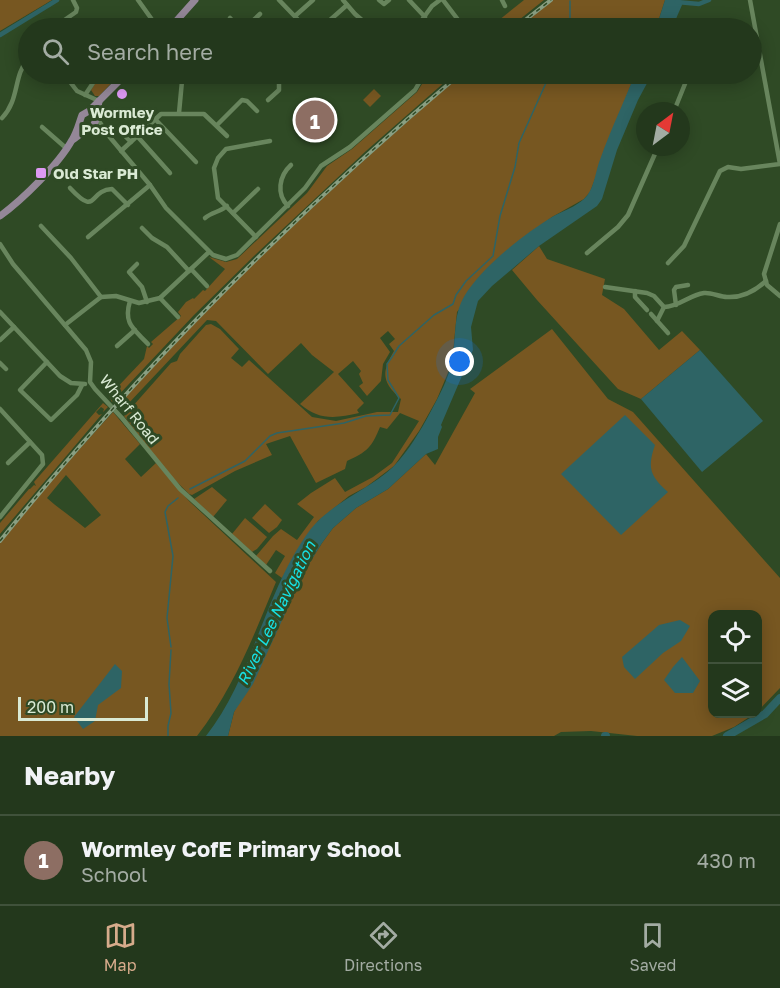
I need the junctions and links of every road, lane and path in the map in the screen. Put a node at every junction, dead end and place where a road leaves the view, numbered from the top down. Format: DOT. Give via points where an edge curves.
graph roads {
  1 [pos="72,0"];
  2 [pos="138,0"];
  3 [pos="195,0"];
  4 [pos="279,0"];
  5 [pos="313,0"];
  6 [pos="343,0"];
  7 [pos="378,0"];
  8 [pos="389,0"];
  9 [pos="409,0"];
  10 [pos="441,0"];
  11 [pos="502,0"];
  12 [pos="750,0"];
  13 [pos="347,5"];
  14 [pos="505,6"];
  15 [pos="260,14"];
  16 [pos="295,16"];
  17 [pos="67,18"];
  18 [pos="151,18"];
  19 [pos="179,18"];
  20 [pos="256,18"];
  21 [pos="332,18"];
  22 [pos="361,18"];
  23 [pos="425,18"];
  24 [pos="456,18"];
  25 [pos="752,18"];
  26 [pos="762,72"];
  27 [pos="18,80"];
  28 [pos="71,84"];
  29 [pos="94,84"];
  30 [pos="117,84"];
  31 [pos="183,84"];
  32 [pos="279,84"];
  33 [pos="418,84"];
  34 [pos="685,84"];
  35 [pos="87,96"];
  36 [pos="268,100"];
  37 [pos="678,102"];
  38 [pos="95,110"];
  39 [pos="256,111"];
  40 [pos="179,113"];
  41 [pos="2,118"];
  42 [pos="154,119"];
  43 [pos="81,122"];
  44 [pos="780,123"];
  45 [pos="217,125"];
  46 [pos="774,125"];
  47 [pos="42,127"];
  48 [pos="89,128"];
  49 [pos="121,132"];
  50 [pos="108,135"];
  51 [pos="137,136"];
  52 [pos="227,136"];
  53 [pos="72,140"];
  54 [pos="270,141"];
  55 [pos="131,142"];
  56 [pos="66,148"];
  57 [pos="122,151"];
  58 [pos="654,156"];
  59 [pos="196,162"];
  60 [pos="780,164"];
  61 [pos="291,165"];
  62 [pos="170,173"];
  63 [pos="150,184"];
  64 [pos="70,188"];
  65 [pos="258,189"];
  66 [pos="128,205"];
  67 [pos="227,206"];
  68 [pos="288,206"];
  69 [pos="233,213"];
  70 [pos="0,216"];
  71 [pos="205,218"];
  72 [pos="780,224"];
  73 [pos="41,226"];
  74 [pos="142,228"];
  75 [pos="88,237"];
  76 [pos="256,237"];
  77 [pos="0,244"];
  78 [pos="209,252"];
  79 [pos="587,253"];
  80 [pos="668,263"];
  81 [pos="137,264"];
  82 [pos="190,270"];
  83 [pos="766,281"];
  84 [pos="688,285"];
  85 [pos="207,286"];
  86 [pos="605,287"];
  87 [pos="636,291"];
  88 [pos="780,296"];
  89 [pos="100,297"];
  90 [pos="160,298"];
  91 [pos="130,301"];
  92 [pos="147,302"];
  93 [pos="676,305"];
  94 [pos="664,307"];
  95 [pos="0,312"];
  96 [pos="178,317"];
  97 [pos="657,321"];
  98 [pos="65,325"];
  99 [pos="14,327"];
  100 [pos="135,330"];
  101 [pos="668,333"];
  102 [pos="0,339"];
  103 [pos="148,344"];
  104 [pos="117,346"];
  105 [pos="47,362"];
  106 [pos="0,363"];
  107 [pos="6,369"];
  108 [pos="90,382"];
  109 [pos="82,385"];
  110 [pos="0,409"];
  111 [pos="30,442"];
  112 [pos="8,463"];
  113 [pos="0,517"];
  114 [pos="270,571"];
  1 -- 17 [label="street" via="76,12"];
  2 -- 18 [label="street"];
  3 -- 19 [label="main road"];
  4 -- 16 [label="street"];
  5 -- 16 [label="street"];
  6 -- 13 [label="street"];
  7 -- 8 [label="street" via="384,4"];
  9 -- 23 [label="street"];
  10 -- 23 [label="street"];
  10 -- 24 [label="street"];
  11 -- 14 [label="street"];
  12 -- 25 [label="street"];
  13 -- 21 [label="street"];
  13 -- 22 [label="street"];
  15 -- 20 [label="street"];
  26 -- 46 [label="street"];
  27 -- 41 [label="street" via="13,101"];
  28 -- 35 [label="street"];
  29 -- 35 [label="street"];
  30 -- 38 [label="main road"];
  31 -- 40 [label="street"];
  32 -- 36 [label="street" via="279,90"];
  33 -- 68 [label="street" via="350,147 321,166"];
  34 -- 37 [label="street"];
  35 -- 38 [label="street"];
  38 -- 43 [label="main road" via="82,115"];
  38 -- 48 [label="main road"];
  38 -- 50 [label="street"];
  39 -- 45 [label="street" via="242,100"];
  40 -- 42 [label="street" via="161,114"];
  40 -- 45 [label="street" via="204,114"];
  42 -- 51 [label="street"];
  42 -- 59 [label="street"];
  43 -- 48 [label="main road"];
  43 -- 53 [label="main road"];
  44 -- 46 [label="street"];
  45 -- 52 [label="street"];
  46 -- 60 [label="street"];
  47 -- 56 [label="street"];
  48 -- 50 [label="street"];
  48 -- 53 [label="main road"];
  49 -- 55 [label="street"];
  50 -- 57 [label="street"];
  51 -- 55 [label="street"];
  51 -- 62 [label="street"];
  53 -- 56 [label="main road"];
  54 -- 67 [label="street" via="231,147 218,158 214,168 216,192"];
  55 -- 57 [label="street"];
  56 -- 70 [label="main road"];
  57 -- 63 [label="street"];
  58 -- 79 [label="street" via="628,216"];
  60 -- 80 [label="street" via="724,168 684,246"];
  61 -- 68 [label="street" via="283,174 280,193"];
  63 -- 66 [label="street"];
  63 -- 78 [label="street" via="166,208"];
  64 -- 66 [label="street" via="88,202 112,189"];
  65 -- 69 [label="street"];
  66 -- 75 [label="street"];
  67 -- 69 [label="street"];
  67 -- 71 [label="street"];
  68 -- 76 [label="street"];
  69 -- 76 [label="street"];
  72 -- 83 [label="street" via="766,267"];
  73 -- 89 [label="street"];
  74 -- 82 [label="street"];
  76 -- 78 [label="street" via="233,258 220,259"];
  77 -- 98 [label="street, Wharf Road"];
  78 -- 82 [label="street"];
  81 -- 92 [label="street" via="129,272 142,287"];
  82 -- 85 [label="street"];
  82 -- 90 [label="street"];
  83 -- 88 [label="street"];
  83 -- 93 [label="street" via="746,295 704,293"];
  84 -- 93 [label="street" via="674,290"];
  86 -- 87 [label="street"];
  87 -- 94 [label="street" via="654,296"];
  87 -- 97 [label="street" via="635,297"];
  89 -- 91 [label="street" via="110,295"];
  89 -- 98 [label="street"];
  90 -- 92 [label="street"];
  90 -- 96 [label="street"];
  91 -- 92 [label="street"];
  91 -- 100 [label="street" via="127,318"];
  93 -- 94 [label="street"];
  94 -- 97 [label="street"];
  95 -- 99 [label="street"];
  97 -- 101 [label="street"];
  98 -- 108 [label="street, Wharf Road" via="88,354"];
  99 -- 102 [label="street"];
  99 -- 105 [label="street"];
  100 -- 103 [label="street"];
  100 -- 104 [label="street"];
  105 -- 109 [label="street" via="63,379"];
  105 -- 109 [label="street" via="20,390 51,420"];
  106 -- 107 [label="street"];
  108 -- 109 [label="street"];
  108 -- 114 [label="street, Wharf Road" via="180,489"];
  110 -- 111 [label="street"];
  111 -- 112 [label="street"];
  111 -- 113 [label="street" via="42,455 43,464"];
}
